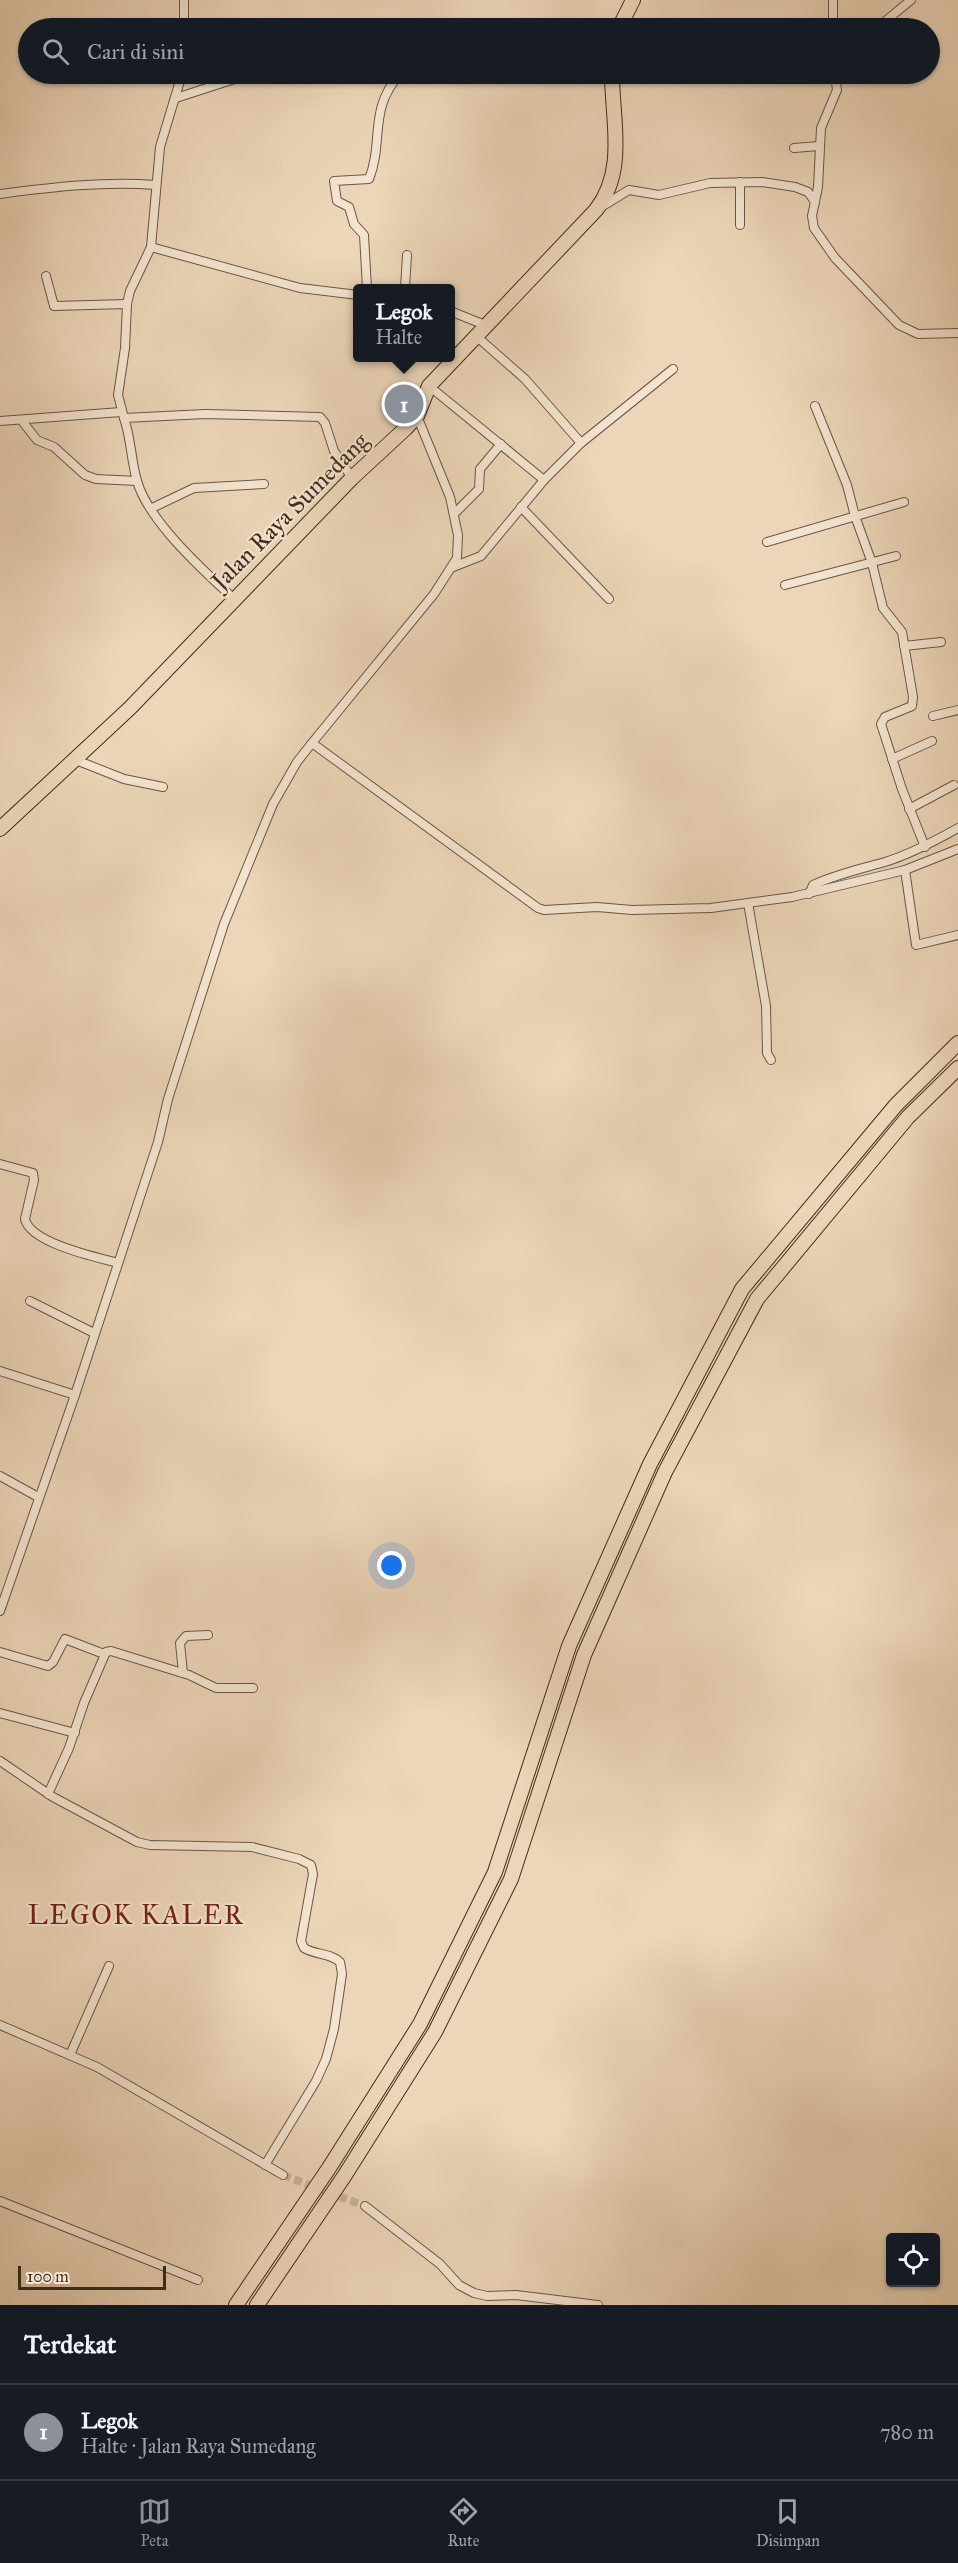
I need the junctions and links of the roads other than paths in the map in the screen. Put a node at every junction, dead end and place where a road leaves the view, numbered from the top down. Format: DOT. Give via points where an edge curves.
graph roads {
  1 [pos="184,0"];
  2 [pos="633,0"];
  3 [pos="833,0"];
  4 [pos="911,0"];
  5 [pos="184,18"];
  6 [pos="624,18"];
  7 [pos="833,18"];
  8 [pos="889,18"];
  9 [pos="180,84"];
  10 [pos="218,84"];
  11 [pos="391,84"];
  12 [pos="613,84"];
  13 [pos="837,84"];
  14 [pos="176,97"];
  15 [pos="819,146"];
  16 [pos="794,148"];
  17 [pos="740,182"];
  18 [pos="156,185"];
  19 [pos="0,194"];
  20 [pos="815,202"];
  21 [pos="596,210"];
  22 [pos="741,225"];
  23 [pos="152,247"];
  24 [pos="407,255"];
  25 [pos="46,276"];
  26 [pos="367,284"];
  27 [pos="405,284"];
  28 [pos="353,295"];
  29 [pos="127,304"];
  30 [pos="455,314"];
  31 [pos="480,330"];
  32 [pos="958,333"];
  33 [pos="455,357"];
  34 [pos="451,362"];
  35 [pos="673,369"];
  36 [pos="429,386"];
  37 [pos="815,406"];
  38 [pos="123,415"];
  39 [pos="417,416"];
  40 [pos="0,421"];
  41 [pos="22,421"];
  42 [pos="580,443"];
  43 [pos="501,444"];
  44 [pos="352,478"];
  45 [pos="544,480"];
  46 [pos="137,481"];
  47 [pos="264,484"];
  48 [pos="904,502"];
  49 [pos="521,507"];
  50 [pos="152,508"];
  51 [pos="454,514"];
  52 [pos="855,516"];
  53 [pos="767,542"];
  54 [pos="896,556"];
  55 [pos="872,563"];
  56 [pos="453,567"];
  57 [pos="785,585"];
  58 [pos="234,599"];
  59 [pos="609,599"];
  60 [pos="942,642"];
  61 [pos="904,646"];
  62 [pos="958,710"];
  63 [pos="933,716"];
  64 [pos="932,741"];
  65 [pos="312,743"];
  66 [pos="892,759"];
  67 [pos="76,760"];
  68 [pos="954,785"];
  69 [pos="163,787"];
  70 [pos="909,809"];
  71 [pos="958,828"];
  72 [pos="0,829"];
  73 [pos="925,846"];
  74 [pos="958,849"];
  75 [pos="905,870"];
  76 [pos="809,894"];
  77 [pos="748,903"];
  78 [pos="958,935"];
  79 [pos="958,1043"];
  80 [pos="771,1060"];
  81 [pos="958,1068"];
  82 [pos="0,1164"];
  83 [pos="118,1263"];
  84 [pos="30,1301"];
  85 [pos="94,1333"];
  86 [pos="0,1371"];
  87 [pos="75,1395"];
  88 [pos="0,1476"];
  89 [pos="38,1497"];
  90 [pos="0,1611"];
  91 [pos="208,1635"];
  92 [pos="0,1652"];
  93 [pos="104,1654"];
  94 [pos="183,1673"];
  95 [pos="253,1688"];
  96 [pos="0,1713"];
  97 [pos="75,1734"];
  98 [pos="0,1761"];
  99 [pos="48,1794"];
  100 [pos="109,1966"];
  101 [pos="0,2025"];
  102 [pos="70,2055"];
  103 [pos="266,2165"];
  104 [pos="283,2175"];
  105 [pos="0,2201"];
  106 [pos="365,2206"];
  107 [pos="198,2280"];
  108 [pos="236,2305"];
  109 [pos="257,2305"];
  110 [pos="598,2305"];
  1 -- 5 [label="street"];
  2 -- 6 [label="highway"];
  3 -- 7 [label="street"];
  4 -- 8 [label="street"];
  9 -- 14 [label="street"];
  10 -- 14 [label="street"];
  11 -- 26 [label="street" via="377,121 369,179 334,181 337,201 349,207 354,224 364,235"];
  12 -- 21 [label="highway, Jalan Raya Sumedang" via="614,174"];
  13 -- 15 [label="street" via="820,128"];
  14 -- 18 [label="street" via="160,147"];
  15 -- 16 [label="street"];
  15 -- 20 [label="street"];
  17 -- 20 [label="street" via="795,187 807,192"];
  17 -- 21 [label="street" via="703,184 659,195 629,190"];
  17 -- 22 [label="street"];
  18 -- 19 [label="street" via="77,184"];
  18 -- 23 [label="street"];
  20 -- 32 [label="street" via="814,228 835,258 899,324 918,334"];
  21 -- 31 [label="highway, Jalan Raya Sumedang"];
  23 -- 28 [label="street" via="300,288"];
  23 -- 29 [label="street"];
  24 -- 27 [label="street"];
  25 -- 29 [label="street" via="54,306"];
  29 -- 38 [label="street" via="118,395"];
  30 -- 31 [label="street"];
  31 -- 33 [label="highway, Jalan Raya Sumedang"];
  31 -- 42 [label="street"];
  34 -- 36 [label="highway, Jalan Raya Sumedang"];
  35 -- 42 [label="street"];
  36 -- 39 [label="highway, Jalan Raya Sumedang"];
  36 -- 43 [label="street"];
  37 -- 52 [label="street" via="847,485"];
  38 -- 41 [label="street"];
  38 -- 44 [label="street" via="320,417 334,452"];
  38 -- 46 [label="street"];
  39 -- 44 [label="highway, Jalan Raya Sumedang"];
  39 -- 51 [label="street"];
  40 -- 41 [label="street"];
  41 -- 46 [label="street" via="37,440 54,447 85,475"];
  42 -- 45 [label="street"];
  43 -- 45 [label="street"];
  43 -- 51 [label="street" via="480,469 479,489"];
  44 -- 58 [label="highway, Jalan Raya Sumedang"];
  45 -- 49 [label="street"];
  46 -- 50 [label="street"];
  47 -- 50 [label="street" via="194,488"];
  48 -- 52 [label="street"];
  49 -- 56 [label="street" via="481,556"];
  49 -- 59 [label="street"];
  50 -- 58 [label="street" via="189,556"];
  51 -- 56 [label="street" via="459,547"];
  52 -- 53 [label="street"];
  52 -- 55 [label="street"];
  54 -- 55 [label="street"];
  55 -- 57 [label="street"];
  55 -- 61 [label="street" via="883,608 902,632"];
  56 -- 65 [label="street"];
  58 -- 67 [label="highway, Jalan Raya Sumedang"];
  60 -- 61 [label="street"];
  61 -- 66 [label="street" via="912,706 885,717 881,724"];
  62 -- 63 [label="street"];
  64 -- 66 [label="street"];
  65 -- 77 [label="street" via="538,908 643,910"];
  65 -- 83 [label="street" via="273,804 224,924"];
  66 -- 70 [label="street"];
  67 -- 69 [label="street" via="124,779"];
  67 -- 72 [label="highway, Jalan Raya Sumedang"];
  68 -- 70 [label="street"];
  70 -- 73 [label="street"];
  71 -- 73 [label="street"];
  73 -- 76 [label="street" via="886,862 835,875 813,885"];
  74 -- 75 [label="street"];
  75 -- 76 [label="street"];
  75 -- 78 [label="street" via="916,945"];
  76 -- 77 [label="street"];
  77 -- 80 [label="street"];
  79 -- 108 [label="highway" via="896,1105 742,1290 650,1464 569,1647 495,1872 420,2024"];
  81 -- 109 [label="highway" via="908,1117 757,1299 665,1472 584,1655 511,1879 435,2032"];
  82 -- 83 [label="street" via="33,1173 25,1219 31,1230 70,1249"];
  83 -- 85 [label="street"];
  84 -- 85 [label="street"];
  85 -- 87 [label="street"];
  86 -- 87 [label="street"];
  87 -- 89 [label="street"];
  88 -- 89 [label="street"];
  89 -- 90 [label="street"];
  91 -- 94 [label="street" via="186,1636 180,1643"];
  92 -- 93 [label="street" via="48,1666 65,1639"];
  93 -- 94 [label="street" via="111,1650"];
  93 -- 97 [label="street"];
  94 -- 95 [label="street" via="216,1688"];
  96 -- 97 [label="street"];
  97 -- 99 [label="street"];
  98 -- 99 [label="street"];
  99 -- 103 [label="street" via="137,1842 252,1847 311,1865 313,1874 302,1941 310,1952 340,1962 342,1974 334,2029 316,2081"];
  100 -- 102 [label="street"];
  101 -- 102 [label="street"];
  102 -- 103 [label="street"];
  103 -- 104 [label="street"];
  105 -- 107 [label="street"];
  106 -- 110 [label="street" via="440,2264 459,2285 474,2293"];
}
